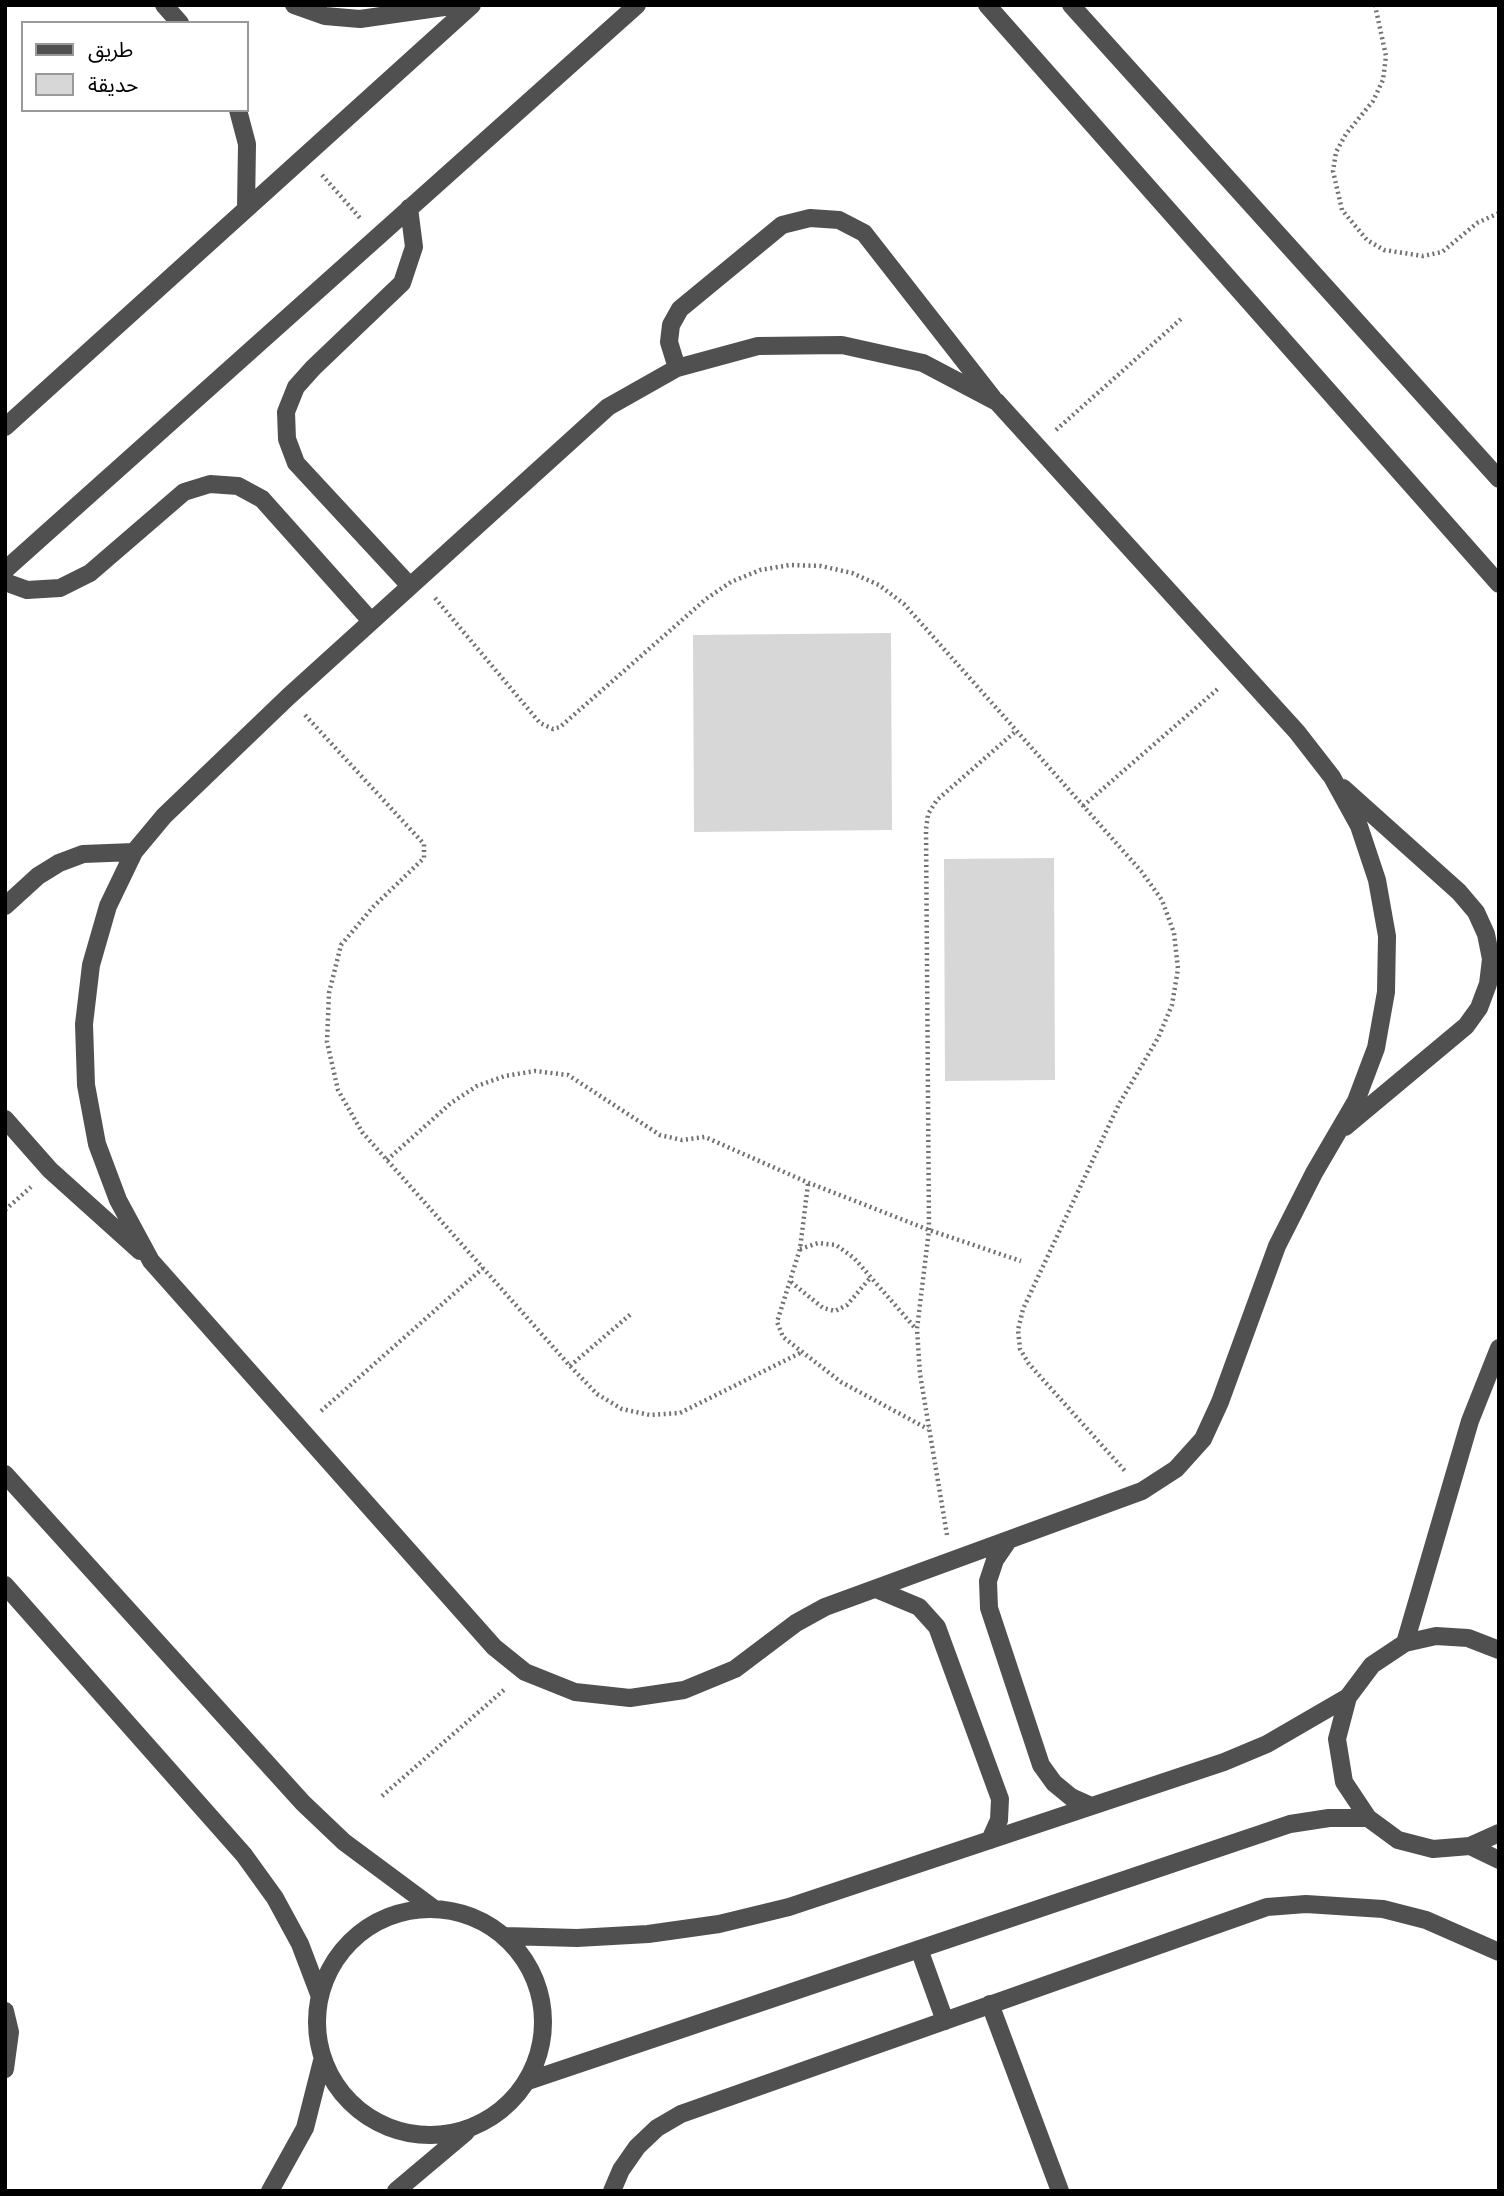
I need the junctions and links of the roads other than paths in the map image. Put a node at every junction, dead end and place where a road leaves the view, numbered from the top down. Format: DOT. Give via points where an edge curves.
graph roads {
  1 [pos="164,5"];
  2 [pos="294,5"];
  3 [pos="458,5"];
  4 [pos="472,5"];
  5 [pos="987,5"];
  6 [pos="1071,5"];
  7 [pos="625,9"];
  8 [pos="178,21"];
  9 [pos="239,112"];
  10 [pos="246,208"];
  11 [pos="409,208"];
  12 [pos="677,368"];
  13 [pos="997,402"];
  14 [pos="5,427"];
  15 [pos="1499,479"];
  16 [pos="5,570"];
  17 [pos="5,582"];
  18 [pos="414,582"];
  19 [pos="1499,584"];
  20 [pos="371,621"];
  21 [pos="1332,777"];
  22 [pos="134,852"];
  23 [pos="5,906"];
  24 [pos="5,1119"];
  25 [pos="1335,1136"];
  26 [pos="151,1261"];
  27 [pos="1499,1348"];
  28 [pos="5,1474"];
  29 [pos="1008,1541"];
  30 [pos="5,1585"];
  31 [pos="876,1589"];
  32 [pos="1405,1643"];
  33 [pos="1499,1650"];
  34 [pos="1348,1697"];
  35 [pos="1091,1806"];
  36 [pos="1368,1818"];
  37 [pos="1499,1833"];
  38 [pos="990,1840"];
  39 [pos="1470,1846"];
  40 [pos="1499,1860"];
  41 [pos="433,1908"];
  42 [pos="505,1936"];
  43 [pos="919,1950"];
  44 [pos="1499,1952"];
  45 [pos="319,1994"];
  46 [pos="990,2004"];
  47 [pos="5,2011"];
  48 [pos="945,2021"];
  49 [pos="322,2060"];
  50 [pos="5,2069"];
  51 [pos="528,2081"];
  52 [pos="468,2130"];
  53 [pos="270,2191"];
  54 [pos="396,2191"];
  55 [pos="612,2191"];
  56 [pos="1060,2191"];
  1 -- 8 [label="street"];
  2 -- 3 [label="street" via="326,16 360,19"];
  4 -- 10 [label="street"];
  5 -- 19 [label="street"];
  6 -- 15 [label="street"];
  7 -- 11 [label="street"];
  9 -- 10 [label="street" via="247,144"];
  10 -- 14 [label="street"];
  11 -- 16 [label="street"];
  11 -- 18 [label="street" via="414,247 402,284 313,368 296,387 286,412 287,439 296,463"];
  12 -- 13 [label="street" via="758,346 842,345 923,363"];
  12 -- 13 [label="street" via="669,342 671,325 692,296 782,225 810,218 839,220 864,233 883,254"];
  12 -- 18 [label="street" via="608,407"];
  13 -- 21 [label="street"];
  17 -- 20 [label="street" via="27,590 60,588 90,573 184,492 210,484 238,486 262,499"];
  18 -- 20 [label="street"];
  20 -- 22 [label="street" via="164,816"];
  21 -- 25 [label="street" via="1359,826 1377,880 1387,936 1386,992 1376,1048 1356,1101"];
  21 -- 25 [label="street" via="1459,892 1481,923 1491,959 1488,984 1466,1026"];
  22 -- 23 [label="street" via="83,854 60,863"];
  22 -- 26 [label="street" via="108,906 91,965 83,1024 85,1073 97,1144 118,1200"];
  24 -- 26 [label="street" via="50,1170"];
  25 -- 29 [label="street" via="1276,1247 1203,1438 1176,1469 1142,1490"];
  26 -- 31 [label="street" via="494,1647 525,1672 575,1692 630,1698 684,1690 735,1668 825,1607"];
  27 -- 32 [label="street" via="1470,1421"];
  28 -- 41 [label="street" via="303,1803 365,1859"];
  29 -- 31 [label="street"];
  29 -- 35 [label="street" via="988,1581 989,1608 1041,1765 1071,1797"];
  30 -- 45 [label="street" via="244,1855 300,1944"];
  31 -- 38 [label="street" via="919,1607 937,1627 1000,1799 999,1820"];
  32 -- 33 [label="street" via="1436,1636 1468,1638"];
  32 -- 34 [label="street" via="1372,1665"];
  34 -- 35 [label="street" via="1267,1744"];
  34 -- 36 [label="street" via="1338,1739 1345,1782"];
  35 -- 38 [label="street"];
  36 -- 39 [label="street" via="1398,1840 1433,1849"];
  36 -- 43 [label="street" via="1290,1824"];
  37 -- 39 [label="street"];
  38 -- 42 [label="street" via="789,1907 719,1924 577,1938"];
  39 -- 40 [label="street"];
  41 -- 42 [label="street" via="471,1916"];
  41 -- 45 [label="street" via="396,1913 361,1931 335,1959"];
  42 -- 51 [label="street" via="530,1966 543,2004 542,2044"];
  43 -- 48 [label="street"];
  43 -- 51 [label="street"];
  44 -- 46 [label="street" via="1426,1920 1383,1909 1319,1904 1267,1907"];
  45 -- 49 [label="street" via="316,2028"];
  46 -- 48 [label="street"];
  46 -- 56 [label="street"];
  47 -- 50 [label="street" via="10,2032"];
  48 -- 55 [label="street" via="681,2113 637,2147"];
  49 -- 52 [label="street" via="338,2092 365,2117 397,2132 433,2137"];
  49 -- 53 [label="street" via="305,2128"];
  51 -- 52 [label="street" via="502,2110"];
  52 -- 54 [label="street"];
}
